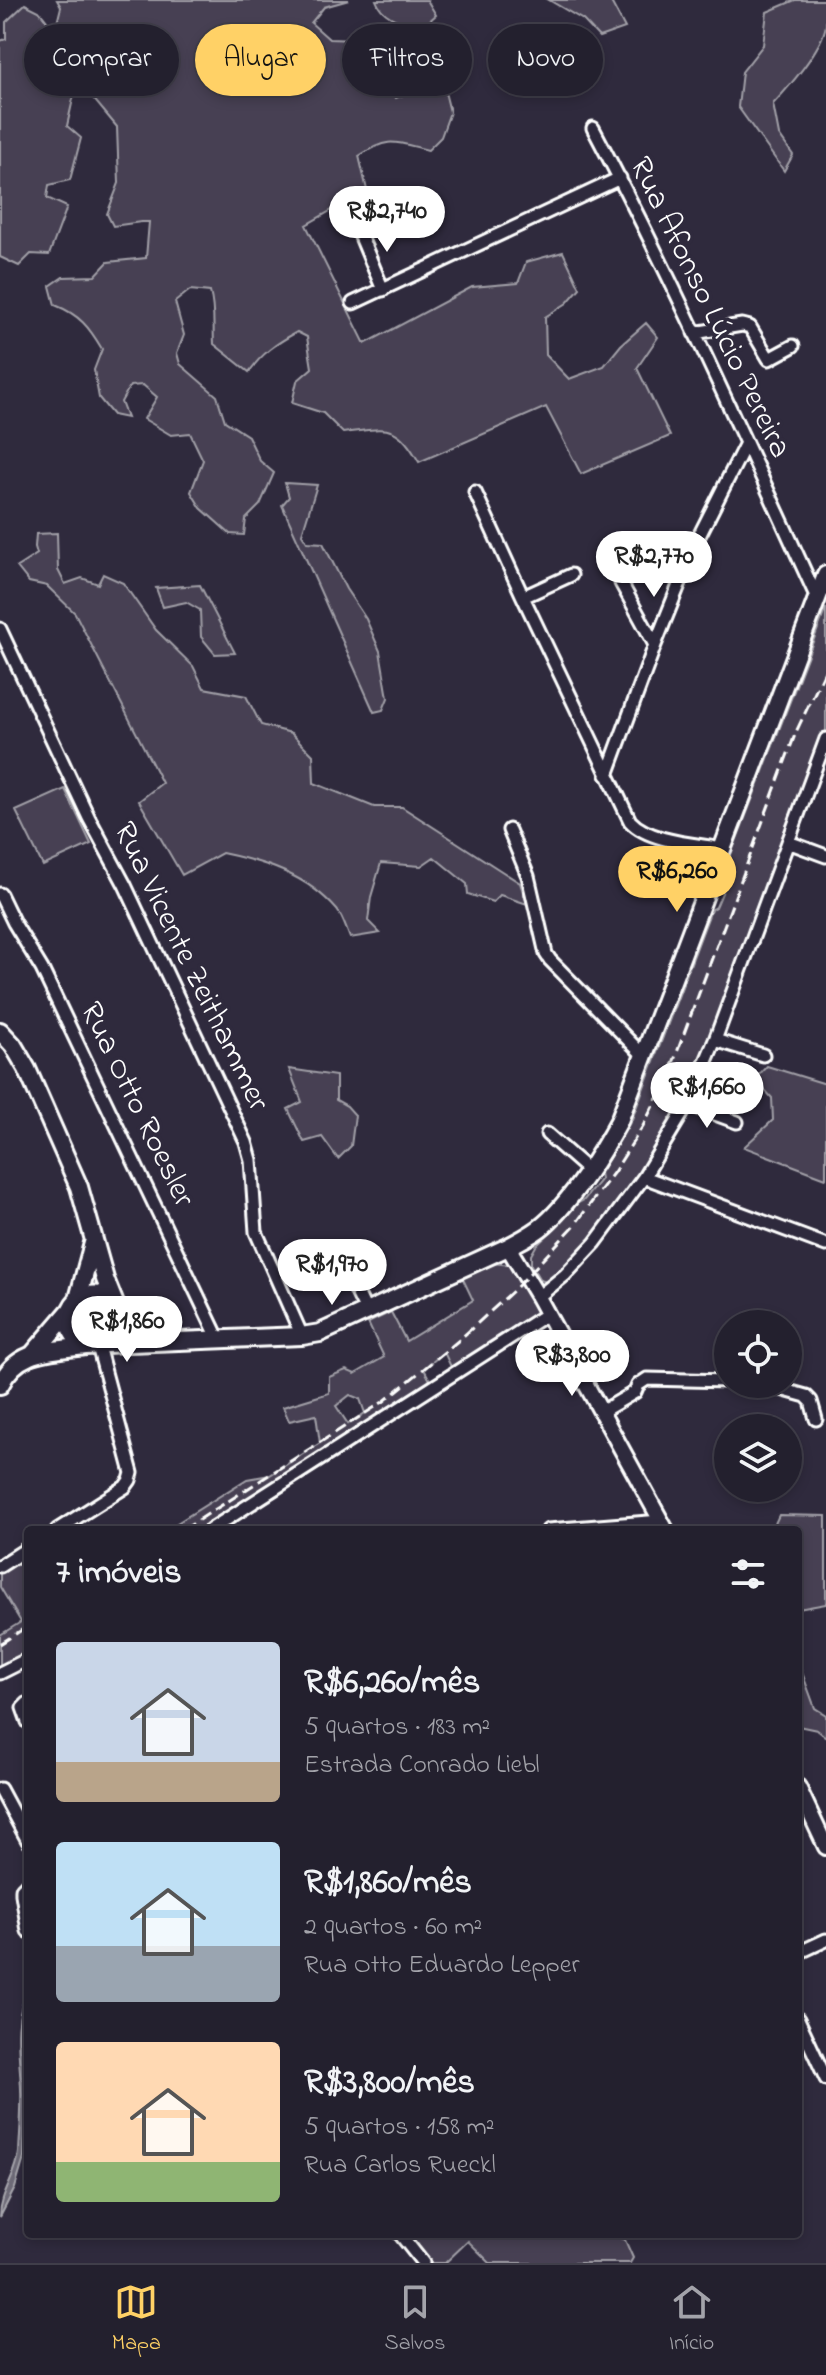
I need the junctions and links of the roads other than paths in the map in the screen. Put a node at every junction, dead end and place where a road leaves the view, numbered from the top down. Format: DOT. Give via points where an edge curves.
graph roads {
  1 [pos="593,128"];
  2 [pos="620,178"];
  3 [pos="359,232"];
  4 [pos="383,290"];
  5 [pos="353,303"];
  6 [pos="694,333"];
  7 [pos="793,346"];
  8 [pos="746,443"];
  9 [pos="475,492"];
  10 [pos="571,575"];
  11 [pos="826,575"];
  12 [pos="621,583"];
  13 [pos="523,597"];
  14 [pos="817,598"];
  15 [pos="0,629"];
  16 [pos="655,645"];
  17 [pos="826,739"];
  18 [pos="607,775"];
  19 [pos="509,830"];
  20 [pos="788,842"];
  21 [pos="723,849"];
  22 [pos="826,856"];
  23 [pos="0,894"];
  24 [pos="0,1031"];
  25 [pos="715,1040"];
  26 [pos="763,1055"];
  27 [pos="644,1056"];
  28 [pos="688,1104"];
  29 [pos="737,1122"];
  30 [pos="547,1134"];
  31 [pos="588,1170"];
  32 [pos="644,1177"];
  33 [pos="94,1237"];
  34 [pos="826,1245"];
  35 [pos="508,1247"];
  36 [pos="349,1276"];
  37 [pos="538,1297"];
  38 [pos="73,1306"];
  39 [pos="117,1312"];
  40 [pos="367,1313"];
  41 [pos="547,1314"];
  42 [pos="302,1336"];
  43 [pos="219,1340"];
  44 [pos="149,1344"];
  45 [pos="96,1345"];
  46 [pos="33,1354"];
  47 [pos="714,1381"];
  48 [pos="0,1385"];
  49 [pos="802,1395"];
  50 [pos="601,1412"];
  51 [pos="816,1419"];
  52 [pos="664,1525"];
  53 [pos="63,1526"];
  54 [pos="216,1526"];
  55 [pos="641,1526"];
  56 [pos="24,1551"];
  57 [pos="0,1566"];
  58 [pos="24,1661"];
  59 [pos="0,1673"];
  60 [pos="0,1789"];
  61 [pos="802,1796"];
  62 [pos="24,1834"];
  63 [pos="826,1847"];
  64 [pos="24,1887"];
  65 [pos="24,1906"];
  66 [pos="826,1940"];
  67 [pos="802,1951"];
  68 [pos="802,2028"];
  69 [pos="826,2079"];
  70 [pos="403,2238"];
  71 [pos="423,2263"];
  1 -- 2 [label="street, Rua Afonso Lúcio Pereira"];
  2 -- 4 [label="street"];
  2 -- 6 [label="street, Rua Afonso Lúcio Pereira"];
  3 -- 4 [label="street"];
  4 -- 5 [label="street"];
  6 -- 7 [label="street" via="750,327 769,359"];
  6 -- 8 [label="street, Rua Afonso Lúcio Pereira"];
  8 -- 14 [label="street, Rua Afonso Lúcio Pereira"];
  8 -- 16 [label="street" via="697,540"];
  9 -- 13 [label="street"];
  10 -- 13 [label="street"];
  11 -- 14 [label="main road"];
  12 -- 16 [label="street"];
  13 -- 18 [label="street"];
  14 -- 21 [label="main road"];
  15 -- 42 [label="street, Rua Vicente Zeithammer" via="246,1142 256,1232"];
  16 -- 18 [label="street"];
  17 -- 20 [label="street"];
  18 -- 21 [label="street" via="630,821 641,831"];
  19 -- 27 [label="street" via="528,876 546,954"];
  20 -- 22 [label="street"];
  20 -- 25 [label="street"];
  21 -- 27 [label="main road"];
  23 -- 43 [label="street, Rua Otto Roesler" via="49,983"];
  24 -- 33 [label="main road" via="27,1069 84,1198"];
  25 -- 26 [label="street"];
  25 -- 28 [label="street"];
  27 -- 31 [label="main road" via="619,1121"];
  28 -- 29 [label="street"];
  28 -- 32 [label="street"];
  30 -- 31 [label="street"];
  31 -- 35 [label="main road" via="545,1225"];
  32 -- 34 [label="street"];
  32 -- 37 [label="street" via="595,1243"];
  33 -- 38 [label="main road"];
  33 -- 39 [label="main road"];
  35 -- 37 [label="street"];
  35 -- 40 [label="main road"];
  36 -- 40 [label="street"];
  37 -- 41 [label="street"];
  38 -- 39 [label="main road" via="97,1294 107,1297"];
  38 -- 45 [label="main road" via="68,1327 72,1335"];
  38 -- 46 [label="main road"];
  39 -- 44 [label="main road" via="127,1333"];
  39 -- 45 [label="main road" via="116,1334"];
  40 -- 42 [label="main road"];
  41 -- 50 [label="street"];
  41 -- 54 [label="street"];
  42 -- 43 [label="main road"];
  43 -- 44 [label="main road"];
  44 -- 45 [label="main road"];
  45 -- 46 [label="main road"];
  45 -- 53 [label="street" via="132,1473 125,1487"];
  46 -- 48 [label="main road" via="9,1369"];
  47 -- 50 [label="street" via="647,1379"];
  49 -- 51 [label="street" via="811,1401"];
  50 -- 52 [label="street"];
  52 -- 55 [label="street"];
  56 -- 57 [label="street"];
  58 -- 59 [label="street"];
  60 -- 62 [label="street"];
  61 -- 63 [label="street"];
  64 -- 65 [label="street"];
  66 -- 67 [label="street"];
  68 -- 69 [label="street"];
  70 -- 71 [label="street"];
}
